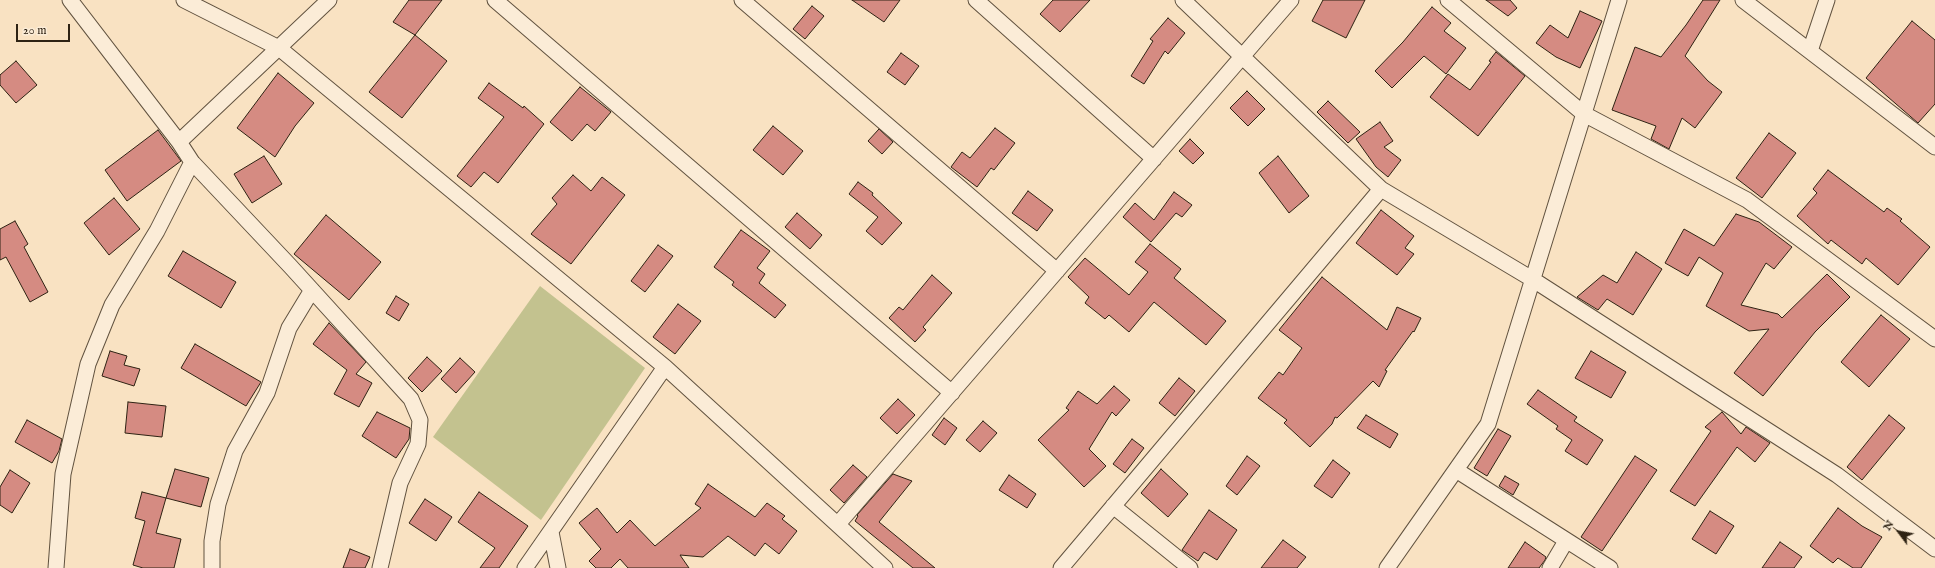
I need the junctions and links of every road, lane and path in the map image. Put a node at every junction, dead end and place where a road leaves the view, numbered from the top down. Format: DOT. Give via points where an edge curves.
graph roads {
  1 [pos="70,0"];
  2 [pos="184,0"];
  3 [pos="329,0"];
  4 [pos="495,0"];
  5 [pos="742,0"];
  6 [pos="976,0"];
  7 [pos="1183,0"];
  8 [pos="1291,0"];
  9 [pos="1448,0"];
  10 [pos="1619,0"];
  11 [pos="1743,0"];
  12 [pos="1828,0"];
  13 [pos="279,48"];
  14 [pos="1810,51"];
  15 [pos="1242,56"];
  16 [pos="1584,114"];
  17 [pos="179,142"];
  18 [pos="1935,147"];
  19 [pos="1154,159"];
  20 [pos="192,162"];
  21 [pos="1381,189"];
  22 [pos="1057,271"];
  23 [pos="1532,280"];
  24 [pos="312,290"];
  25 [pos="1935,339"];
  26 [pos="665,367"];
  27 [pos="952,393"];
  28 [pos="1456,470"];
  29 [pos="1113,506"];
  30 [pos="838,524"];
  31 [pos="550,532"];
  32 [pos="1566,541"];
  33 [pos="1935,549"];
  34 [pos="56,568"];
  35 [pos="212,568"];
  36 [pos="380,568"];
  37 [pos="525,568"];
  38 [pos="558,568"];
  39 [pos="885,568"];
  40 [pos="1062,568"];
  41 [pos="1190,568"];
  42 [pos="1387,568"];
  43 [pos="1550,568"];
  44 [pos="1610,568"];
  1 -- 17 [label="street"];
  2 -- 13 [label="street"];
  3 -- 13 [label="street"];
  4 -- 27 [label="street"];
  5 -- 22 [label="street"];
  6 -- 19 [label="street"];
  7 -- 15 [label="street"];
  8 -- 15 [label="street"];
  9 -- 16 [label="street"];
  10 -- 16 [label="street"];
  11 -- 14 [label="street"];
  12 -- 14 [label="street"];
  13 -- 17 [label="street"];
  13 -- 26 [label="street"];
  14 -- 18 [label="street"];
  15 -- 19 [label="street"];
  15 -- 21 [label="street"];
  16 -- 23 [label="street"];
  16 -- 25 [label="street" via="1747,200"];
  17 -- 20 [label="street"];
  19 -- 22 [label="street"];
  20 -- 24 [label="street"];
  20 -- 34 [label="street" via="157,231 112,305 88,364 63,474"];
  21 -- 23 [label="street"];
  21 -- 29 [label="street"];
  22 -- 27 [label="street"];
  23 -- 28 [label="street" via="1488,424"];
  23 -- 33 [label="street" via="1837,475"];
  24 -- 35 [label="street" via="289,328 267,393 235,451 218,504 212,541"];
  24 -- 36 [label="street" via="411,399 420,420 418,444 400,483"];
  26 -- 30 [label="street"];
  26 -- 31 [label="street"];
  27 -- 30 [label="street"];
  28 -- 32 [label="street"];
  28 -- 42 [label="street"];
  29 -- 40 [label="street"];
  29 -- 41 [label="street"];
  30 -- 39 [label="street"];
  31 -- 37 [label="street"];
  31 -- 38 [label="street"];
  32 -- 43 [label="street"];
  32 -- 44 [label="street"];
}
